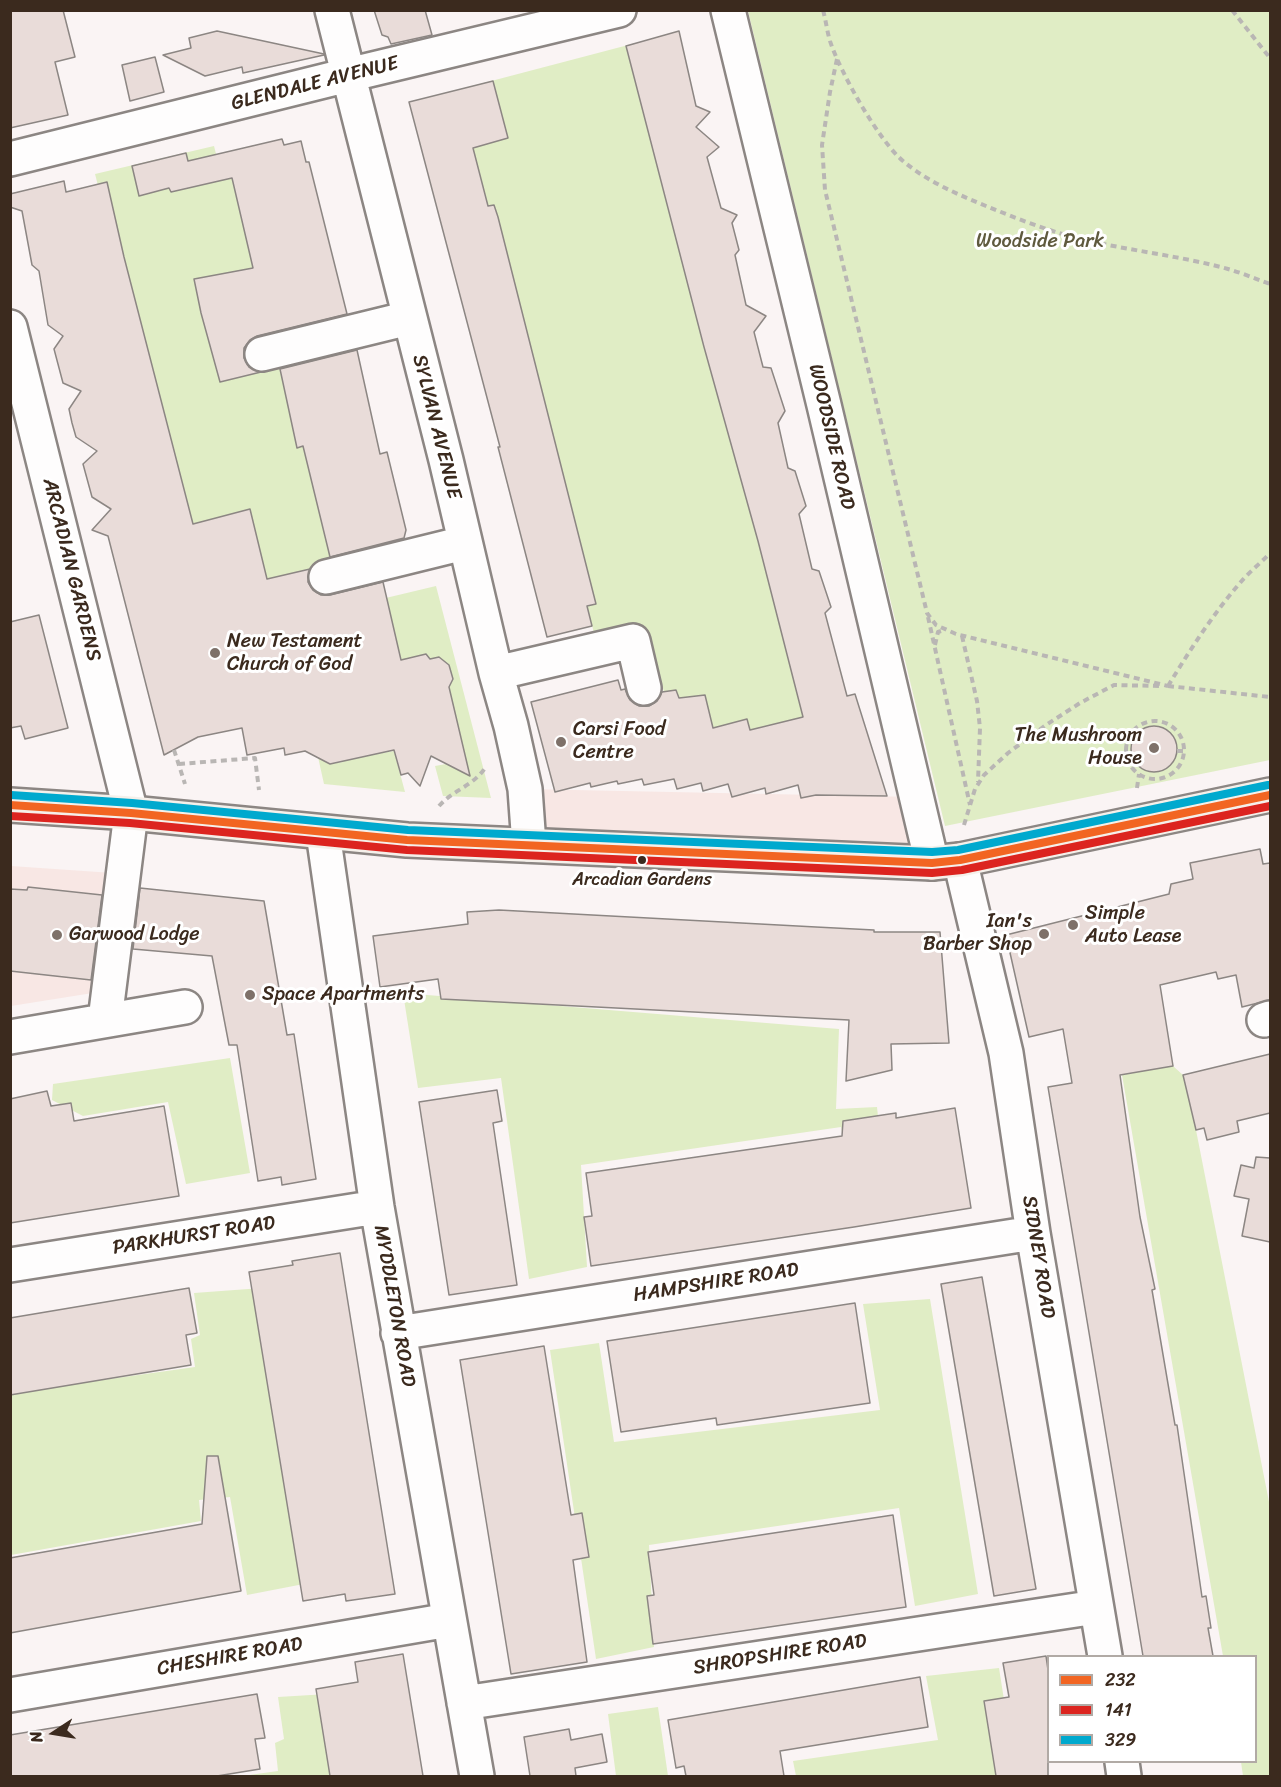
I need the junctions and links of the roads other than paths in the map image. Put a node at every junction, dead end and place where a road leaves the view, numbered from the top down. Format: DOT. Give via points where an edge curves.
graph roads {
  1 [pos="332,10"];
  2 [pos="619,10"];
  3 [pos="728,10"];
  4 [pos="348,75"];
  5 [pos="10,159"];
  6 [pos="409,318"];
  7 [pos="10,327"];
  8 [pos="262,354"];
  9 [pos="464,543"];
  10 [pos="326,577"];
  11 [pos="496,673"];
  12 [pos="644,688"];
  13 [pos="1270,795"];
  14 [pos="10,805"];
  15 [pos="131,813"];
  16 [pos="323,833"];
  17 [pos="529,845"];
  18 [pos="951,851"];
  19 [pos="184,1007"];
  20 [pos="105,1020"];
  21 [pos="10,1037"];
  22 [pos="377,1207"];
  23 [pos="1033,1233"];
  24 [pos="10,1264"];
  25 [pos="398,1333"];
  26 [pos="1096,1607"];
  27 [pos="449,1620"];
  28 [pos="1105,1655"];
  29 [pos="10,1695"];
  30 [pos="464,1703"];
  31 [pos="477,1776"];
  1 -- 4 [label="street, SYLVAN AVENUE"];
  2 -- 4 [label="street, GLENDALE AVENUE"];
  3 -- 18 [label="street, WOODSIDE ROAD" via="824,405"];
  4 -- 5 [label="street, GLENDALE AVENUE"];
  4 -- 6 [label="street, SYLVAN AVENUE"];
  6 -- 8 [label="street"];
  6 -- 9 [label="street, SYLVAN AVENUE"];
  7 -- 15 [label="street, ARCADIAN GARDENS"];
  9 -- 10 [label="street"];
  9 -- 11 [label="street, SYLVAN AVENUE"];
  11 -- 12 [label="street" via="633,641"];
  11 -- 17 [label="street, SYLVAN AVENUE" via="525,789"];
  13 -- 18 [label="main road"];
  14 -- 15 [label="main road"];
  15 -- 16 [label="main road"];
  15 -- 20 [label="street"];
  16 -- 17 [label="main road"];
  16 -- 22 [label="street, MYDDLETON ROAD"];
  17 -- 18 [label="main road"];
  18 -- 23 [label="street, SIDNEY ROAD" via="1006,1053"];
  19 -- 20 [label="street"];
  20 -- 21 [label="street"];
  22 -- 24 [label="street, PARKHURST ROAD"];
  22 -- 25 [label="street, MYDDLETON ROAD"];
  23 -- 25 [label="street, HAMPSHIRE ROAD"];
  23 -- 26 [label="street, SIDNEY ROAD"];
  25 -- 27 [label="street, MYDDLETON ROAD"];
  26 -- 28 [label="street, SIDNEY ROAD"];
  26 -- 30 [label="street, SHROPSHIRE ROAD"];
  27 -- 29 [label="street, CHESHIRE ROAD"];
  27 -- 30 [label="street, MYDDLETON ROAD"];
  30 -- 31 [label="street, MYDDLETON ROAD"];
}
